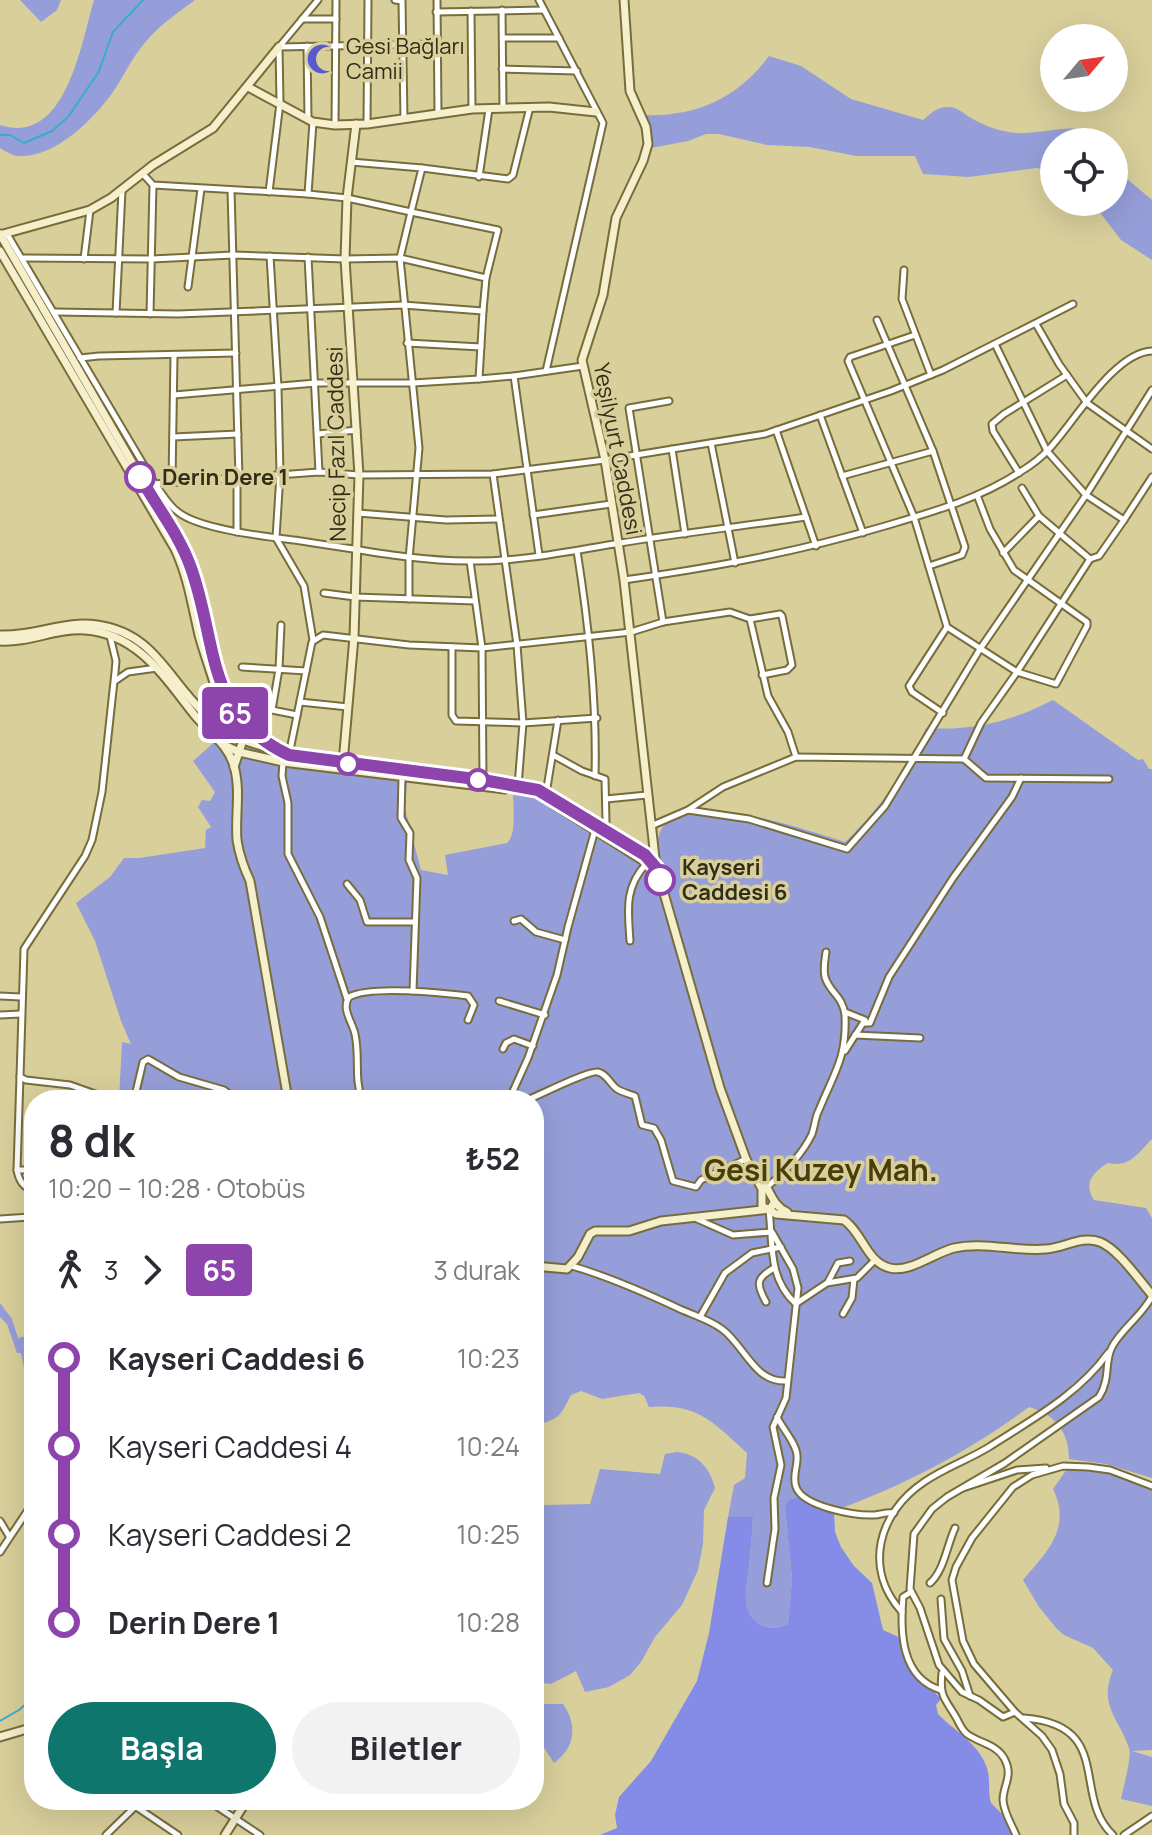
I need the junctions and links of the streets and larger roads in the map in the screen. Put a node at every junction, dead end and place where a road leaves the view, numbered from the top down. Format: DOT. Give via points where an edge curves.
graph roads {
  1 [pos="318,0"];
  2 [pos="336,0"];
  3 [pos="368,0"];
  4 [pos="395,0"];
  5 [pos="437,0"];
  6 [pos="539,0"];
  7 [pos="624,0"];
  8 [pos="402,1"];
  9 [pos="502,10"];
  10 [pos="544,10"];
  11 [pos="471,11"];
  12 [pos="436,12"];
  13 [pos="302,19"];
  14 [pos="336,19"];
  15 [pos="503,38"];
  16 [pos="559,38"];
  17 [pos="335,44"];
  18 [pos="403,44"];
  19 [pos="437,44"];
  20 [pos="369,45"];
  21 [pos="307,46"];
  22 [pos="279,47"];
  23 [pos="502,69"];
  24 [pos="577,71"];
  25 [pos="248,87"];
  26 [pos="280,103"];
  27 [pos="530,107"];
  28 [pos="489,108"];
  29 [pos="503,108"];
  30 [pos="472,109"];
  31 [pos="596,112"];
  32 [pos="438,113"];
  33 [pos="404,119"];
  34 [pos="310,120"];
  35 [pos="356,124"];
  36 [pos="367,124"];
  37 [pos="335,125"];
  38 [pos="351,162"];
  39 [pos="422,168"];
  40 [pos="143,174"];
  41 [pos="479,177"];
  42 [pos="153,185"];
  43 [pos="201,189"];
  44 [pos="231,190"];
  45 [pos="122,191"];
  46 [pos="269,192"];
  47 [pos="308,194"];
  48 [pos="347,198"];
  49 [pos="90,210"];
  50 [pos="411,212"];
  51 [pos="2,234"];
  52 [pos="0,251"];
  53 [pos="233,255"];
  54 [pos="191,256"];
  55 [pos="270,256"];
  56 [pos="308,257"];
  57 [pos="24,258"];
  58 [pos="400,258"];
  59 [pos="84,259"];
  60 [pos="119,259"];
  61 [pos="152,259"];
  62 [pos="345,259"];
  63 [pos="904,270"];
  64 [pos="486,278"];
  65 [pos="188,287"];
  66 [pos="1073,304"];
  67 [pos="403,305"];
  68 [pos="350,306"];
  69 [pos="310,309"];
  70 [pos="273,310"];
  71 [pos="235,311"];
  72 [pos="483,311"];
  73 [pos="54,312"];
  74 [pos="116,313"];
  75 [pos="150,314"];
  76 [pos="877,320"];
  77 [pos="1036,324"];
  78 [pos="915,335"];
  79 [pos="407,343"];
  80 [pos="888,344"];
  81 [pos="995,344"];
  82 [pos="481,347"];
  83 [pos="1152,351"];
  84 [pos="236,353"];
  85 [pos="174,355"];
  86 [pos="82,358"];
  87 [pos="71,360"];
  88 [pos="583,366"];
  89 [pos="546,371"];
  90 [pos="931,375"];
  91 [pos="1067,375"];
  92 [pos="514,376"];
  93 [pos="479,379"];
  94 [pos="355,382"];
  95 [pos="316,383"];
  96 [pos="413,383"];
  97 [pos="905,386"];
  98 [pos="278,387"];
  99 [pos="1152,390"];
  100 [pos="237,391"];
  101 [pos="174,395"];
  102 [pos="1149,399"];
  103 [pos="864,400"];
  104 [pos="669,401"];
  105 [pos="1023,402"];
  106 [pos="1087,403"];
  107 [pos="820,415"];
  108 [pos="358,430"];
  109 [pos="776,430"];
  110 [pos="1125,432"];
  111 [pos="238,434"];
  112 [pos="318,434"];
  113 [pos="173,437"];
  114 [pos="711,443"];
  115 [pos="672,449"];
  116 [pos="1152,449"];
  117 [pos="933,451"];
  118 [pos="1047,451"];
  119 [pos="637,455"];
  120 [pos="605,460"];
  121 [pos="893,464"];
  122 [pos="527,471"];
  123 [pos="319,472"];
  124 [pos="1019,473"];
  125 [pos="280,474"];
  126 [pos="493,474"];
  127 [pos="359,475"];
  128 [pos="417,476"];
  129 [pos="842,476"];
  130 [pos="1152,477"];
  131 [pos="238,478"];
  132 [pos="172,482"];
  133 [pos="155,484"];
  134 [pos="145,486"];
  135 [pos="1022,488"];
  136 [pos="977,495"];
  137 [pos="1086,495"];
  138 [pos="611,504"];
  139 [pos="952,505"];
  140 [pos="357,513"];
  141 [pos="533,515"];
  142 [pos="1039,516"];
  143 [pos="806,517"];
  144 [pos="914,517"];
  145 [pos="413,518"];
  146 [pos="498,519"];
  147 [pos="1124,520"];
  148 [pos="727,528"];
  149 [pos="237,532"];
  150 [pos="863,533"];
  151 [pos="685,534"];
  152 [pos="1058,535"];
  153 [pos="276,538"];
  154 [pos="652,539"];
  155 [pos="618,543"];
  156 [pos="816,546"];
  157 [pos="355,549"];
  158 [pos="577,551"];
  159 [pos="1003,553"];
  160 [pos="539,555"];
  161 [pos="409,559"];
  162 [pos="1090,559"];
  163 [pos="504,560"];
  164 [pos="470,561"];
  165 [pos="735,563"];
  166 [pos="929,566"];
  167 [pos="656,576"];
  168 [pos="624,580"];
  169 [pos="1027,581"];
  170 [pos="324,593"];
  171 [pos="355,597"];
  172 [pos="409,599"];
  173 [pos="475,601"];
  174 [pos="1060,604"];
  175 [pos="750,619"];
  176 [pos="663,622"];
  177 [pos="281,625"];
  178 [pos="947,627"];
  179 [pos="631,632"];
  180 [pos="0,635"];
  181 [pos="110,635"];
  182 [pos="590,635"];
  183 [pos="354,637"];
  184 [pos="313,640"];
  185 [pos="0,641"];
  186 [pos="517,645"];
  187 [pos="452,647"];
  188 [pos="482,648"];
  189 [pos="980,649"];
  190 [pos="242,667"];
  191 [pos="158,668"];
  192 [pos="279,669"];
  193 [pos="306,671"];
  194 [pos="1017,672"];
  195 [pos="762,675"];
  196 [pos="113,684"];
  197 [pos="219,698"];
  198 [pos="228,702"];
  199 [pos="300,702"];
  200 [pos="348,707"];
  201 [pos="201,711"];
  202 [pos="943,713"];
  203 [pos="297,715"];
  204 [pos="597,718"];
  205 [pos="558,720"];
  206 [pos="483,723"];
  207 [pos="523,723"];
  208 [pos="225,732"];
  209 [pos="243,740"];
  210 [pos="224,745"];
  211 [pos="239,752"];
  212 [pos="289,755"];
  213 [pos="553,755"];
  214 [pos="796,757"];
  215 [pos="915,757"];
  216 [pos="964,759"];
  217 [pos="283,762"];
  218 [pos="343,763"];
  219 [pos="234,767"];
  220 [pos="402,776"];
  221 [pos="595,776"];
  222 [pos="1021,778"];
  223 [pos="1109,779"];
  224 [pos="483,780"];
  225 [pos="518,786"];
  226 [pos="546,794"];
  227 [pos="647,795"];
  228 [pos="606,799"];
  229 [pos="688,810"];
  230 [pos="650,827"];
  231 [pos="599,829"];
  232 [pos="646,864"];
  233 [pos="657,869"];
  234 [pos="347,884"];
  235 [pos="514,921"];
  236 [pos="415,922"];
  237 [pos="565,940"];
  238 [pos="630,941"];
  239 [pos="826,952"];
  240 [pos="413,991"];
  241 [pos="0,996"];
  242 [pos="21,997"];
  243 [pos="347,999"];
  244 [pos="499,1001"];
  245 [pos="845,1012"];
  246 [pos="21,1014"];
  247 [pos="0,1015"];
  248 [pos="545,1015"];
  249 [pos="468,1020"];
  250 [pos="864,1023"];
  251 [pos="855,1035"];
  252 [pos="920,1038"];
  253 [pos="533,1046"];
  254 [pos="503,1049"];
  255 [pos="844,1052"];
  256 [pos="20,1075"];
  257 [pos="84,1090"];
  258 [pos="136,1090"];
  259 [pos="224,1090"];
  260 [pos="286,1090"];
  261 [pos="359,1090"];
  262 [pos="513,1090"];
  263 [pos="544,1094"];
  264 [pos="746,1159"];
  265 [pos="752,1169"];
  266 [pos="17,1170"];
  267 [pos="24,1170"];
  268 [pos="24,1186"];
  269 [pos="768,1186"];
  270 [pos="763,1199"];
  271 [pos="772,1204"];
  272 [pos="741,1211"];
  273 [pos="24,1218"];
  274 [pos="680,1218"];
  275 [pos="0,1219"];
  276 [pos="772,1232"];
  277 [pos="781,1247"];
  278 [pos="773,1250"];
  279 [pos="875,1260"];
  280 [pos="850,1261"];
  281 [pos="572,1266"];
  282 [pos="544,1267"];
  283 [pos="774,1268"];
  284 [pos="854,1279"];
  285 [pos="827,1283"];
  286 [pos="1152,1295"];
  287 [pos="766,1302"];
  288 [pos="796,1303"];
  289 [pos="843,1314"];
  290 [pos="700,1317"];
  291 [pos="1110,1350"];
  292 [pos="787,1381"];
  293 [pos="776,1417"];
  294 [pos="1055,1469"];
  295 [pos="1152,1486"];
  296 [pos="957,1490"];
  297 [pos="894,1513"];
  298 [pos="24,1515"];
  299 [pos="0,1521"];
  300 [pos="955,1528"];
  301 [pos="9,1536"];
  302 [pos="0,1552"];
  303 [pos="767,1583"];
  304 [pos="930,1583"];
  305 [pos="911,1592"];
  306 [pos="941,1599"];
  307 [pos="902,1612"];
  308 [pos="970,1657"];
  309 [pos="959,1665"];
  310 [pos="942,1672"];
  311 [pos="941,1690"];
  312 [pos="970,1696"];
  313 [pos="1015,1712"];
  314 [pos="1023,1718"];
  315 [pos="24,1730"];
  316 [pos="0,1737"];
  317 [pos="133,1810"];
  318 [pos="140,1810"];
  319 [pos="223,1810"];
  320 [pos="239,1810"];
  321 [pos="1152,1816"];
  322 [pos="236,1818"];
  323 [pos="1075,1833"];
  324 [pos="106,1835"];
  325 [pos="178,1835"];
  326 [pos="225,1835"];
  327 [pos="260,1835"];
  328 [pos="1016,1835"];
  329 [pos="1068,1835"];
  330 [pos="1113,1835"];
  331 [pos="1124,1835"];
  1 -- 13 [label="street"];
  2 -- 14 [label="street"];
  3 -- 20 [label="street"];
  4 -- 8 [label="street"];
  5 -- 12 [label="street"];
  6 -- 10 [label="street"];
  7 -- 88 [label="street, Yeşilyurt Caddesi" via="630,91 648,144 616,218"];
  8 -- 18 [label="street"];
  9 -- 10 [label="street"];
  9 -- 11 [label="street"];
  9 -- 15 [label="street"];
  10 -- 16 [label="street"];
  11 -- 12 [label="street"];
  11 -- 30 [label="street"];
  12 -- 19 [label="street"];
  13 -- 14 [label="street"];
  13 -- 22 [label="street"];
  14 -- 17 [label="street"];
  15 -- 16 [label="street"];
  15 -- 23 [label="street"];
  16 -- 24 [label="street"];
  17 -- 20 [label="street"];
  17 -- 21 [label="street"];
  17 -- 37 [label="street"];
  18 -- 19 [label="street"];
  18 -- 20 [label="street"];
  18 -- 33 [label="street"];
  19 -- 32 [label="street"];
  20 -- 36 [label="street"];
  21 -- 22 [label="street"];
  21 -- 34 [label="street"];
  22 -- 25 [label="street"];
  22 -- 26 [label="street"];
  23 -- 24 [label="street"];
  23 -- 29 [label="street"];
  24 -- 31 [label="street"];
  25 -- 26 [label="street"];
  25 -- 40 [label="street" via="213,128"];
  26 -- 34 [label="street"];
  26 -- 46 [label="street"];
  27 -- 29 [label="street"];
  27 -- 31 [label="street"];
  27 -- 41 [label="street" via="513,175 505,181"];
  28 -- 29 [label="street"];
  28 -- 30 [label="street"];
  28 -- 41 [label="street"];
  30 -- 32 [label="street"];
  31 -- 89 [label="street" via="603,123"];
  32 -- 33 [label="street"];
  33 -- 36 [label="street"];
  34 -- 37 [label="street"];
  34 -- 47 [label="street"];
  35 -- 36 [label="street"];
  35 -- 37 [label="street"];
  35 -- 38 [label="street, Necip Fazıl Caddesi"];
  38 -- 39 [label="street"];
  38 -- 48 [label="street, Necip Fazıl Caddesi"];
  39 -- 41 [label="street"];
  39 -- 50 [label="street"];
  40 -- 42 [label="street"];
  40 -- 45 [label="street"];
  42 -- 43 [label="street"];
  42 -- 61 [label="street"];
  43 -- 44 [label="street"];
  43 -- 54 [label="street"];
  44 -- 46 [label="street"];
  44 -- 53 [label="street"];
  45 -- 49 [label="street"];
  45 -- 60 [label="street"];
  46 -- 47 [label="street"];
  47 -- 48 [label="street"];
  48 -- 50 [label="street"];
  48 -- 62 [label="street, Necip Fazıl Caddesi"];
  49 -- 51 [label="street"];
  49 -- 59 [label="street"];
  50 -- 58 [label="street"];
  50 -- 64 [label="street" via="498,230"];
  51 -- 57 [label="street"];
  51 -- 87 [label="street"];
  52 -- 197 [label="street" via="175,549"];
  53 -- 54 [label="street"];
  53 -- 55 [label="street"];
  53 -- 71 [label="street"];
  54 -- 61 [label="street"];
  54 -- 65 [label="street"];
  55 -- 56 [label="street"];
  55 -- 70 [label="street"];
  56 -- 62 [label="street"];
  56 -- 69 [label="street"];
  57 -- 59 [label="street"];
  57 -- 73 [label="street"];
  58 -- 62 [label="street"];
  58 -- 64 [label="street"];
  58 -- 67 [label="street"];
  59 -- 60 [label="street"];
  60 -- 61 [label="street"];
  60 -- 74 [label="street"];
  61 -- 75 [label="street"];
  62 -- 68 [label="street, Necip Fazıl Caddesi"];
  63 -- 78 [label="street" via="900,293"];
  64 -- 72 [label="street"];
  66 -- 77 [label="street"];
  67 -- 68 [label="street"];
  67 -- 72 [label="street"];
  67 -- 79 [label="street"];
  68 -- 69 [label="street"];
  68 -- 94 [label="street, Necip Fazıl Caddesi"];
  69 -- 70 [label="street"];
  69 -- 95 [label="street"];
  70 -- 71 [label="street"];
  70 -- 98 [label="street"];
  71 -- 75 [label="street"];
  71 -- 84 [label="street"];
  72 -- 82 [label="street"];
  73 -- 74 [label="street"];
  73 -- 86 [label="street"];
  74 -- 75 [label="street"];
  76 -- 80 [label="street"];
  77 -- 81 [label="street"];
  77 -- 91 [label="street"];
  78 -- 80 [label="street"];
  78 -- 90 [label="street"];
  79 -- 82 [label="street"];
  79 -- 96 [label="street"];
  80 -- 97 [label="street"];
  80 -- 103 [label="street" via="848,359"];
  81 -- 90 [label="street"];
  81 -- 105 [label="street"];
  82 -- 93 [label="street"];
  83 -- 106 [label="street" via="1124,364"];
  84 -- 85 [label="street"];
  84 -- 100 [label="street"];
  85 -- 86 [label="street"];
  85 -- 101 [label="street"];
  86 -- 87 [label="street"];
  86 -- 133 [label="street"];
  87 -- 134 [label="street"];
  88 -- 89 [label="street"];
  88 -- 120 [label="street, Yeşilyurt Caddesi"];
  89 -- 92 [label="street"];
  90 -- 97 [label="street"];
  91 -- 105 [label="street"];
  91 -- 106 [label="street"];
  92 -- 93 [label="street"];
  92 -- 122 [label="street"];
  93 -- 96 [label="street"];
  94 -- 95 [label="street"];
  94 -- 96 [label="street"];
  94 -- 108 [label="street, Necip Fazıl Caddesi"];
  95 -- 98 [label="street"];
  95 -- 112 [label="street"];
  96 -- 128 [label="street"];
  97 -- 103 [label="street"];
  97 -- 117 [label="street"];
  98 -- 100 [label="street"];
  98 -- 125 [label="street"];
  99 -- 102 [label="street"];
  100 -- 101 [label="street"];
  100 -- 111 [label="street"];
  101 -- 113 [label="street"];
  102 -- 110 [label="street"];
  103 -- 107 [label="street"];
  103 -- 121 [label="street"];
  104 -- 119 [label="street" via="629,408"];
  105 -- 118 [label="street"];
  105 -- 124 [label="street" via="992,424"];
  106 -- 110 [label="street"];
  106 -- 118 [label="street"];
  107 -- 109 [label="street"];
  107 -- 129 [label="street"];
  108 -- 112 [label="street"];
  108 -- 127 [label="street, Necip Fazıl Caddesi"];
  109 -- 114 [label="street"];
  109 -- 143 [label="street"];
  110 -- 116 [label="street"];
  110 -- 137 [label="street"];
  111 -- 113 [label="street"];
  111 -- 131 [label="street"];
  112 -- 123 [label="street"];
  113 -- 132 [label="street"];
  114 -- 115 [label="street"];
  114 -- 148 [label="street"];
  115 -- 119 [label="street"];
  115 -- 151 [label="street"];
  117 -- 121 [label="street"];
  117 -- 139 [label="street"];
  118 -- 124 [label="street"];
  118 -- 137 [label="street"];
  119 -- 120 [label="street"];
  119 -- 154 [label="street"];
  120 -- 122 [label="street"];
  120 -- 138 [label="street, Yeşilyurt Caddesi"];
  121 -- 129 [label="street"];
  121 -- 144 [label="street"];
  122 -- 126 [label="street"];
  122 -- 141 [label="street"];
  123 -- 125 [label="street"];
  123 -- 127 [label="street"];
  124 -- 136 [label="street"];
  125 -- 131 [label="street"];
  125 -- 153 [label="street"];
  126 -- 128 [label="street"];
  126 -- 146 [label="street"];
  127 -- 128 [label="street"];
  127 -- 140 [label="street, Necip Fazıl Caddesi"];
  128 -- 145 [label="street"];
  129 -- 150 [label="street"];
  130 -- 147 [label="street"];
  131 -- 132 [label="street"];
  131 -- 149 [label="street"];
  132 -- 133 [label="street"];
  133 -- 134 [label="street"];
  133 -- 149 [label="street" via="181,515"];
  134 -- 198 [label="street" via="188,559"];
  135 -- 142 [label="street"];
  136 -- 139 [label="street"];
  136 -- 159 [label="street"];
  137 -- 147 [label="street"];
  137 -- 152 [label="street"];
  138 -- 141 [label="street"];
  138 -- 155 [label="street, Yeşilyurt Caddesi"];
  139 -- 144 [label="street"];
  139 -- 166 [label="street" via="965,547 962,555"];
  140 -- 145 [label="street"];
  140 -- 157 [label="street, Necip Fazıl Caddesi"];
  141 -- 160 [label="street"];
  142 -- 152 [label="street"];
  142 -- 159 [label="street"];
  143 -- 148 [label="street"];
  143 -- 156 [label="street"];
  144 -- 150 [label="street"];
  144 -- 166 [label="street"];
  145 -- 146 [label="street"];
  145 -- 161 [label="street"];
  146 -- 163 [label="street"];
  147 -- 162 [label="street" via="1099,556"];
  148 -- 151 [label="street"];
  148 -- 165 [label="street"];
  149 -- 153 [label="street"];
  150 -- 156 [label="street"];
  151 -- 154 [label="street"];
  152 -- 162 [label="street"];
  152 -- 169 [label="street"];
  153 -- 157 [label="street"];
  153 -- 184 [label="street" via="304,586"];
  154 -- 155 [label="street"];
  154 -- 167 [label="street"];
  155 -- 158 [label="street"];
  155 -- 168 [label="street, Yeşilyurt Caddesi"];
  156 -- 165 [label="street"];
  157 -- 161 [label="street"];
  157 -- 171 [label="street, Necip Fazıl Caddesi"];
  158 -- 160 [label="street"];
  158 -- 182 [label="street"];
  159 -- 169 [label="street"];
  160 -- 163 [label="street"];
  161 -- 164 [label="street"];
  161 -- 172 [label="street"];
  162 -- 174 [label="street"];
  163 -- 164 [label="street"];
  163 -- 186 [label="street"];
  164 -- 173 [label="street"];
  165 -- 167 [label="street"];
  166 -- 178 [label="street"];
  167 -- 168 [label="street"];
  167 -- 176 [label="street"];
  168 -- 179 [label="street, Yeşilyurt Caddesi"];
  169 -- 174 [label="street"];
  169 -- 189 [label="street"];
  170 -- 171 [label="street"];
  171 -- 172 [label="street"];
  171 -- 183 [label="street, Necip Fazıl Caddesi"];
  172 -- 173 [label="street"];
  173 -- 188 [label="street"];
  174 -- 194 [label="street"];
  174 -- 194 [label="street" via="1087,626 1059,682 1053,685"];
  175 -- 176 [label="street" via="730,612"];
  175 -- 195 [label="street"];
  175 -- 195 [label="street" via="782,615 792,662 787,670"];
  176 -- 179 [label="street"];
  177 -- 192 [label="street"];
  178 -- 189 [label="street"];
  178 -- 202 [label="street" via="909,686"];
  179 -- 182 [label="street"];
  179 -- 227 [label="street, Yeşilyurt Caddesi"];
  180 -- 201 [label="street" via="70,624 125,633 153,652"];
  181 -- 185 [label="street" via="71,630"];
  181 -- 191 [label="street" via="138,649"];
  181 -- 196 [label="street" via="116,661"];
  182 -- 186 [label="street"];
  182 -- 204 [label="street"];
  183 -- 184 [label="street" via="323,635"];
  183 -- 187 [label="street"];
  183 -- 200 [label="street, Necip Fazıl Caddesi"];
  184 -- 193 [label="street"];
  186 -- 188 [label="street"];
  186 -- 207 [label="street"];
  187 -- 188 [label="street"];
  187 -- 206 [label="street" via="453,718"];
  188 -- 206 [label="street"];
  189 -- 194 [label="street"];
  189 -- 202 [label="street"];
  190 -- 192 [label="street"];
  191 -- 196 [label="street" via="121,675"];
  191 -- 210 [label="street"];
  192 -- 193 [label="street"];
  192 -- 203 [label="street" via="272,710"];
  193 -- 199 [label="street"];
  194 -- 216 [label="street" via="981,723"];
  195 -- 214 [label="street"];
  196 -- 242 [label="street" via="92,840 24,949"];
  197 -- 201 [label="street" via="215,710"];
  197 -- 208 [label="street"];
  198 -- 209 [label="street"];
  198 -- 212 [label="street" via="248,728"];
  199 -- 200 [label="street"];
  199 -- 203 [label="street"];
  200 -- 218 [label="street, Necip Fazıl Caddesi"];
  201 -- 208 [label="street"];
  202 -- 215 [label="street"];
  203 -- 212 [label="street"];
  204 -- 205 [label="street"];
  204 -- 221 [label="street"];
  205 -- 207 [label="street"];
  205 -- 213 [label="street"];
  206 -- 207 [label="street"];
  206 -- 224 [label="street"];
  207 -- 225 [label="street"];
  208 -- 209 [label="street"];
  208 -- 210 [label="street"];
  209 -- 211 [label="street"];
  209 -- 212 [label="street"];
  210 -- 211 [label="street"];
  210 -- 219 [label="street"];
  211 -- 217 [label="street"];
  211 -- 219 [label="street"];
  212 -- 218 [label="street"];
  213 -- 221 [label="street"];
  213 -- 226 [label="street"];
  214 -- 215 [label="street"];
  214 -- 229 [label="street" via="723,787"];
  215 -- 216 [label="street"];
  215 -- 229 [label="street" via="885,806 847,849 749,819"];
  216 -- 222 [label="street" via="986,778"];
  217 -- 220 [label="street"];
  217 -- 243 [label="street" via="288,854 320,917"];
  218 -- 224 [label="street"];
  219 -- 260 [label="street" via="237,840 250,881"];
  220 -- 231 [label="street" via="538,795"];
  220 -- 236 [label="street" via="401,818 410,833 409,860 417,878"];
  221 -- 228 [label="street" via="606,781"];
  222 -- 223 [label="street"];
  222 -- 250 [label="street" via="889,977 870,1023"];
  224 -- 225 [label="street"];
  225 -- 226 [label="street"];
  226 -- 231 [label="street"];
  227 -- 228 [label="street"];
  227 -- 230 [label="street, Yeşilyurt Caddesi"];
  228 -- 231 [label="street" via="606,822"];
  229 -- 230 [label="street"];
  230 -- 233 [label="street, Yeşilyurt Caddesi"];
  231 -- 232 [label="street"];
  231 -- 233 [label="street" via="645,855"];
  231 -- 237 [label="street"];
  232 -- 233 [label="street"];
  232 -- 238 [label="street" via="629,892"];
  233 -- 264 [label="street, Yeşilyurt Caddesi" via="720,1088"];
  234 -- 236 [label="street" via="360,900 367,922"];
  235 -- 237 [label="street" via="521,919 536,932"];
  236 -- 240 [label="street"];
  237 -- 248 [label="street"];
  239 -- 245 [label="street" via="825,975"];
  240 -- 243 [label="street" via="360,993"];
  240 -- 249 [label="street" via="468,996 474,1005"];
  241 -- 242 [label="street"];
  242 -- 246 [label="street"];
  243 -- 261 [label="street" via="356,1037"];
  244 -- 248 [label="street"];
  245 -- 250 [label="street"];
  245 -- 255 [label="street"];
  246 -- 247 [label="street"];
  246 -- 256 [label="street"];
  248 -- 253 [label="street"];
  250 -- 251 [label="street"];
  251 -- 252 [label="street"];
  251 -- 255 [label="street"];
  253 -- 254 [label="street" via="514,1039"];
  253 -- 262 [label="street"];
  255 -- 269 [label="street" via="813,1133 789,1168"];
  256 -- 257 [label="street"];
  256 -- 266 [label="street"];
  258 -- 259 [label="street" via="147,1059 179,1077"];
  263 -- 264 [label="street" via="594,1071 602,1073 614,1087 635,1096 642,1125 654,1128 661,1140 673,1181 696,1187"];
  264 -- 265 [label="street, Yeşilyurt Caddesi"];
  265 -- 269 [label="street"];
  265 -- 270 [label="street"];
  266 -- 267 [label="street"];
  266 -- 268 [label="street"];
  269 -- 271 [label="street"];
  270 -- 271 [label="street"];
  270 -- 272 [label="street"];
  271 -- 272 [label="street"];
  271 -- 276 [label="street"];
  271 -- 279 [label="street" via="792,1214 844,1220"];
  272 -- 274 [label="street"];
  273 -- 275 [label="street"];
  274 -- 276 [label="street" via="702,1220 733,1235"];
  274 -- 281 [label="street" via="629,1231 595,1231"];
  276 -- 277 [label="street"];
  276 -- 278 [label="street"];
  277 -- 278 [label="street"];
  277 -- 288 [label="street" via="797,1283"];
  278 -- 283 [label="street"];
  278 -- 290 [label="street" via="752,1253 725,1273"];
  279 -- 284 [label="street"];
  279 -- 286 [label="street" via="900,1269 954,1248 1048,1249 1090,1240 1109,1247"];
  280 -- 285 [label="street" via="836,1264"];
  281 -- 282 [label="street"];
  281 -- 290 [label="street"];
  283 -- 287 [label="street" via="758,1282"];
  283 -- 288 [label="street"];
  284 -- 285 [label="street"];
  284 -- 289 [label="street"];
  285 -- 288 [label="street"];
  286 -- 291 [label="street"];
  288 -- 292 [label="street"];
  290 -- 292 [label="street" via="724,1331 765,1377"];
  291 -- 296 [label="street" via="1107,1383 1099,1397"];
  291 -- 297 [label="street" via="1078,1387 923,1482"];
  292 -- 293 [label="street" via="786,1400"];
  293 -- 297 [label="street" via="797,1453 794,1479 802,1496 840,1511"];
  293 -- 303 [label="street" via="772,1430 781,1465"];
  294 -- 295 [label="street" via="1110,1470"];
  294 -- 296 [label="street" via="1017,1470"];
  294 -- 308 [label="street" via="1013,1487 956,1567 951,1587"];
  296 -- 305 [label="street" via="932,1509 914,1534"];
  297 -- 307 [label="street" via="881,1537 879,1555 884,1586"];
  298 -- 301 [label="street"];
  299 -- 301 [label="street"];
  300 -- 304 [label="street"];
  301 -- 302 [label="street"];
  305 -- 307 [label="street" via="903,1597"];
  305 -- 310 [label="street"];
  306 -- 309 [label="street" via="942,1634"];
  307 -- 311 [label="street" via="902,1639 911,1667 922,1681"];
  308 -- 309 [label="street"];
  308 -- 313 [label="street"];
  309 -- 312 [label="street"];
  310 -- 311 [label="street"];
  310 -- 312 [label="street"];
  311 -- 328 [label="street" via="962,1730 1005,1759 1009,1785 1004,1802"];
  312 -- 313 [label="street" via="999,1716"];
  313 -- 314 [label="street"];
  314 -- 323 [label="street" via="1050,1745"];
  314 -- 330 [label="street" via="1062,1727 1074,1737 1100,1815"];
  315 -- 316 [label="street"];
  317 -- 324 [label="street"];
  318 -- 325 [label="street"];
  319 -- 322 [label="street"];
  320 -- 322 [label="street"];
  321 -- 331 [label="street"];
  322 -- 326 [label="street"];
  322 -- 327 [label="street"];
  323 -- 329 [label="street"];
}
